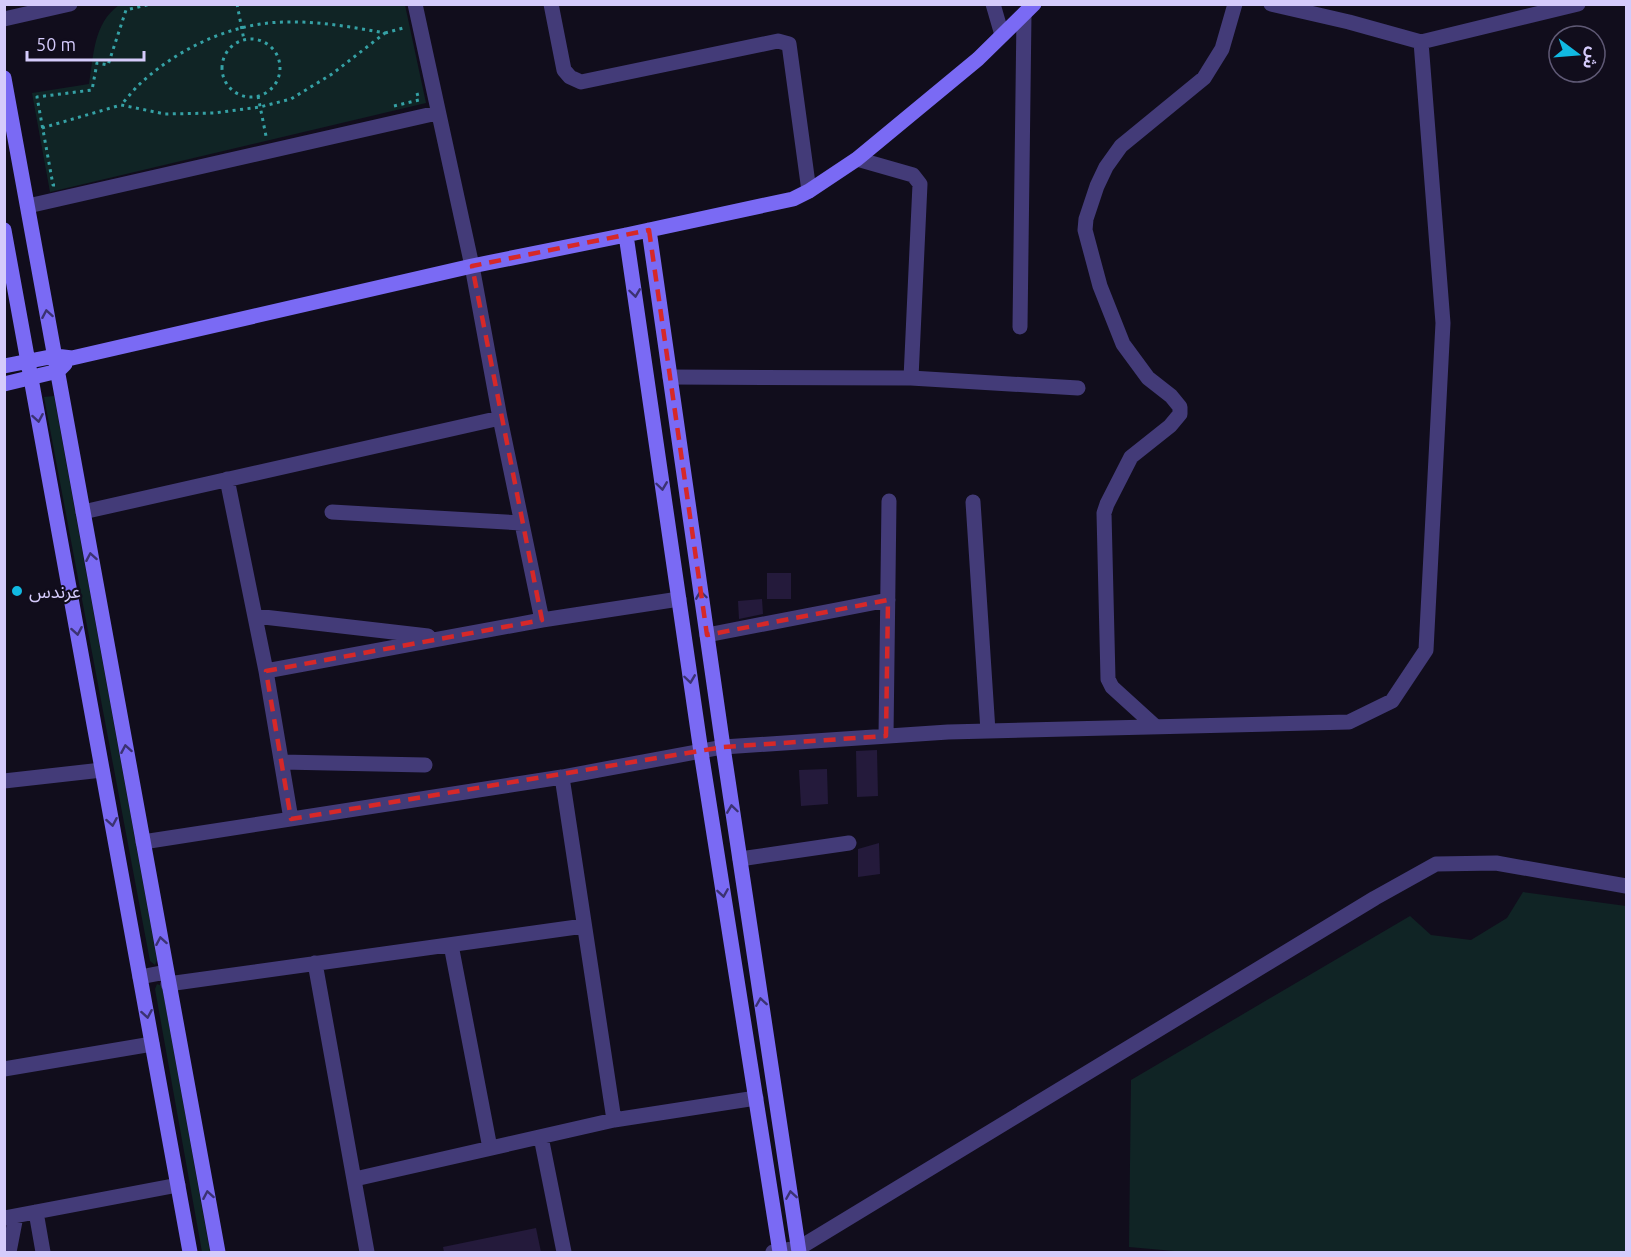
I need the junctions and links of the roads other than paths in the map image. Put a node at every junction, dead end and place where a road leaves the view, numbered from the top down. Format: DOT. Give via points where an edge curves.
graph roads {
  1 [pos="70,4"];
  2 [pos="415,4"];
  3 [pos="551,4"];
  4 [pos="993,4"];
  5 [pos="1235,4"];
  6 [pos="1271,4"];
  7 [pos="1578,4"];
  8 [pos="1029,9"];
  9 [pos="4,19"];
  10 [pos="1002,35"];
  11 [pos="1420,42"];
  12 [pos="4,78"];
  13 [pos="437,113"];
  14 [pos="857,159"];
  15 [pos="809,191"];
  16 [pos="28,206"];
  17 [pos="4,230"];
  18 [pos="649,230"];
  19 [pos="626,235"];
  20 [pos="472,266"];
  21 [pos="1020,327"];
  22 [pos="28,360"];
  23 [pos="56,363"];
  24 [pos="4,366"];
  25 [pos="670,377"];
  26 [pos="31,378"];
  27 [pos="911,378"];
  28 [pos="4,384"];
  29 [pos="1078,388"];
  30 [pos="500,418"];
  31 [pos="227,479"];
  32 [pos="889,501"];
  33 [pos="973,502"];
  34 [pos="83,512"];
  35 [pos="332,513"];
  36 [pos="522,523"];
  37 [pos="679,599"];
  38 [pos="888,600"];
  39 [pos="255,616"];
  40 [pos="542,620"];
  41 [pos="707,635"];
  42 [pos="444,638"];
  43 [pos="266,671"];
  44 [pos="1156,727"];
  45 [pos="988,731"];
  46 [pos="886,736"];
  47 [pos="723,747"];
  48 [pos="701,752"];
  49 [pos="282,762"];
  50 [pos="425,765"];
  51 [pos="102,770"];
  52 [pos="562,777"];
  53 [pos="4,781"];
  54 [pos="291,819"];
  55 [pos="143,842"];
  56 [pos="849,843"];
  57 [pos="740,859"];
  58 [pos="1626,886"];
  59 [pos="584,926"];
  60 [pos="451,945"];
  61 [pos="315,963"];
  62 [pos="140,977"];
  63 [pos="167,978"];
  64 [pos="152,1044"];
  65 [pos="4,1069"];
  66 [pos="756,1098"];
  67 [pos="614,1120"];
  68 [pos="541,1137"];
  69 [pos="490,1148"];
  70 [pos="355,1179"];
  71 [pos="178,1185"];
  72 [pos="36,1212"];
  73 [pos="10,1217"];
  74 [pos="799,1250"];
  75 [pos="9,1252"];
  76 [pos="44,1252"];
  77 [pos="190,1252"];
  78 [pos="218,1252"];
  79 [pos="367,1252"];
  80 [pos="564,1252"];
  81 [pos="777,1252"];
  1 -- 9 [label="street"];
  2 -- 13 [label="street"];
  3 -- 15 [label="street" via="564,70 581,82 778,41 789,44"];
  4 -- 10 [label="street"];
  5 -- 44 [label="street" via="1222,49 1204,78 1121,146 1106,167 1086,219 1085,230 1100,286 1123,344 1148,378 1180,407 1180,414 1170,426 1131,457 1104,513 1108,679"];
  6 -- 11 [label="street"];
  7 -- 11 [label="street"];
  8 -- 10 [label="street"];
  8 -- 21 [label="street"];
  10 -- 14 [label="street"];
  11 -- 44 [label="street" via="1443,323 1426,650 1392,701 1349,722"];
  12 -- 16 [label="street"];
  13 -- 16 [label="street"];
  13 -- 20 [label="street"];
  14 -- 15 [label="street"];
  14 -- 27 [label="street" via="913,175 920,184"];
  15 -- 18 [label="street" via="792,199"];
  23 -- 16 [label="street, one-way"];
  17 -- 22 [label="street"];
  18 -- 19 [label="street"];
  18 -- 25 [label="street"];
  19 -- 20 [label="street"];
  19 -- 37 [label="street, one-way"];
  20 -- 23 [label="street"];
  20 -- 30 [label="street"];
  22 -- 23 [label="street"];
  22 -- 24 [label="street"];
  22 -- 26 [label="street"];
  23 -- 26 [label="street"];
  23 -- 34 [label="street"];
  25 -- 27 [label="street"];
  41 -- 25 [label="street, one-way"];
  26 -- 28 [label="street"];
  26 -- 51 [label="street, one-way"];
  27 -- 29 [label="street"];
  30 -- 31 [label="street"];
  30 -- 36 [label="street"];
  31 -- 34 [label="street"];
  31 -- 39 [label="street"];
  32 -- 38 [label="street"];
  33 -- 45 [label="street"];
  55 -- 34 [label="street, one-way"];
  35 -- 36 [label="street"];
  36 -- 40 [label="street"];
  37 -- 40 [label="street"];
  37 -- 48 [label="street, one-way"];
  38 -- 41 [label="street"];
  38 -- 46 [label="street"];
  39 -- 42 [label="street"];
  39 -- 43 [label="street"];
  40 -- 42 [label="street"];
  41 -- 47 [label="street"];
  42 -- 43 [label="street"];
  43 -- 49 [label="street"];
  44 -- 45 [label="street"];
  45 -- 46 [label="street"];
  46 -- 47 [label="street"];
  47 -- 48 [label="street"];
  57 -- 47 [label="street, one-way"];
  48 -- 52 [label="street"];
  48 -- 66 [label="street, one-way"];
  49 -- 50 [label="street"];
  49 -- 54 [label="street"];
  51 -- 53 [label="street"];
  51 -- 62 [label="street, one-way"];
  52 -- 54 [label="street"];
  52 -- 59 [label="street"];
  54 -- 55 [label="street"];
  63 -- 55 [label="street, one-way"];
  56 -- 57 [label="street"];
  74 -- 57 [label="street, one-way"];
  58 -- 74 [label="street" via="1496,863 1436,864"];
  59 -- 60 [label="street"];
  59 -- 67 [label="street"];
  60 -- 61 [label="street"];
  60 -- 69 [label="street"];
  61 -- 63 [label="street"];
  61 -- 70 [label="street"];
  62 -- 63 [label="street"];
  62 -- 64 [label="street, one-way"];
  78 -- 63 [label="street, one-way"];
  64 -- 65 [label="street"];
  64 -- 71 [label="street"];
  66 -- 67 [label="street"];
  66 -- 81 [label="street"];
  67 -- 68 [label="street"];
  68 -- 69 [label="street"];
  68 -- 80 [label="street"];
  69 -- 70 [label="street"];
  70 -- 79 [label="street"];
  71 -- 72 [label="street"];
  71 -- 77 [label="street"];
  72 -- 73 [label="street"];
  72 -- 76 [label="street"];
  73 -- 75 [label="street"];
  74 -- 81 [label="street"];
}
